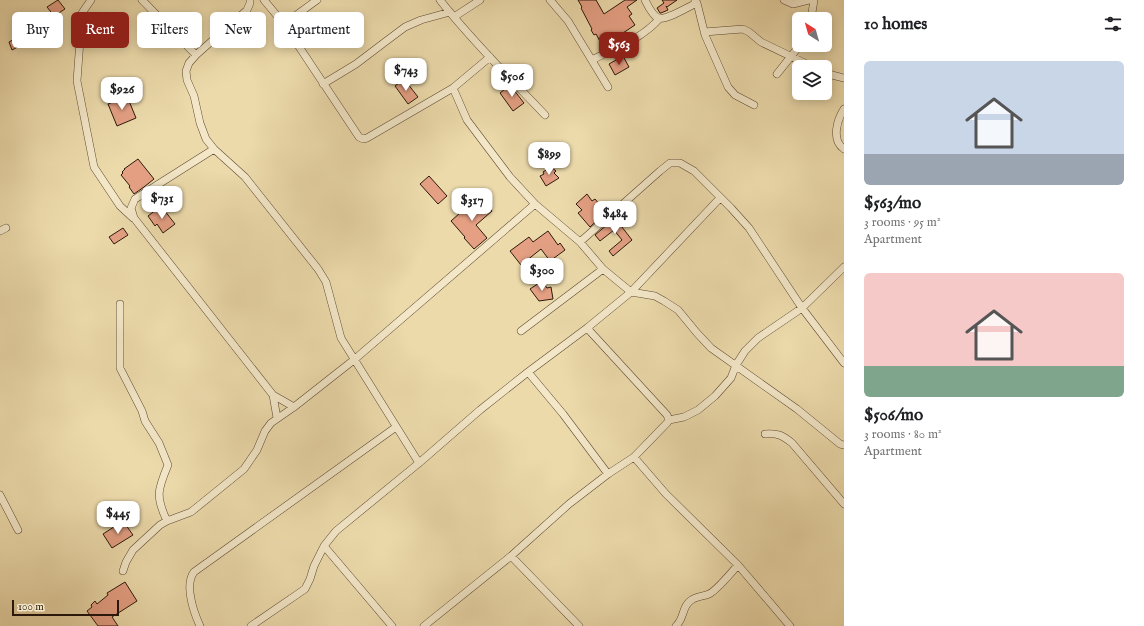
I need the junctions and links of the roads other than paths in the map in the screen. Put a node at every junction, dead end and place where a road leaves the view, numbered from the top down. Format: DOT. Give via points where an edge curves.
graph roads {
  1 [pos="91,0"];
  2 [pos="142,0"];
  3 [pos="250,0"];
  4 [pos="264,0"];
  5 [pos="317,0"];
  6 [pos="440,0"];
  7 [pos="480,0"];
  8 [pos="550,0"];
  9 [pos="645,0"];
  10 [pos="784,0"];
  11 [pos="809,0"];
  12 [pos="814,0"];
  13 [pos="696,1"];
  14 [pos="274,12"];
  15 [pos="300,12"];
  16 [pos="812,12"];
  17 [pos="452,15"];
  18 [pos="660,18"];
  19 [pos="704,32"];
  20 [pos="300,48"];
  21 [pos="794,52"];
  22 [pos="196,55"];
  23 [pos="790,56"];
  24 [pos="490,57"];
  25 [pos="592,60"];
  26 [pos="798,60"];
  27 [pos="777,74"];
  28 [pos="832,75"];
  29 [pos="844,78"];
  30 [pos="323,84"];
  31 [pos="608,87"];
  32 [pos="453,88"];
  33 [pos="754,105"];
  34 [pos="844,109"];
  35 [pos="546,115"];
  36 [pos="214,149"];
  37 [pos="844,149"];
  38 [pos="720,198"];
  39 [pos="535,204"];
  40 [pos="134,218"];
  41 [pos="580,242"];
  42 [pos="844,267"];
  43 [pos="603,269"];
  44 [pos="631,292"];
  45 [pos="120,304"];
  46 [pos="802,308"];
  47 [pos="586,328"];
  48 [pos="521,331"];
  49 [pos="355,360"];
  50 [pos="844,363"];
  51 [pos="736,365"];
  52 [pos="528,372"];
  53 [pos="273,395"];
  54 [pos="294,407"];
  55 [pos="278,418"];
  56 [pos="669,420"];
  57 [pos="396,427"];
  58 [pos="765,434"];
  59 [pos="844,445"];
  60 [pos="634,458"];
  61 [pos="419,463"];
  62 [pos="608,474"];
  63 [pos="0,495"];
  64 [pos="844,504"];
  65 [pos="166,520"];
  66 [pos="18,530"];
  67 [pos="324,546"];
  68 [pos="511,556"];
  69 [pos="738,565"];
  70 [pos="124,571"];
  71 [pos="786,625"];
  72 [pos="200,626"];
  73 [pos="251,626"];
  74 [pos="392,626"];
  75 [pos="424,626"];
  76 [pos="579,626"];
  77 [pos="676,626"];
  1 -- 40 [label="street" via="82,13 78,89 94,167 120,206"];
  2 -- 22 [label="street"];
  3 -- 22 [label="street" via="247,10"];
  4 -- 14 [label="street"];
  5 -- 15 [label="street"];
  6 -- 17 [label="street"];
  7 -- 17 [label="street"];
  8 -- 25 [label="street" via="568,21"];
  9 -- 18 [label="street" via="654,14"];
  10 -- 11 [label="street" via="793,4"];
  12 -- 16 [label="street"];
  13 -- 18 [label="street" via="671,16"];
  13 -- 19 [label="street"];
  17 -- 24 [label="street"];
  17 -- 30 [label="street" via="421,20 405,27 356,64"];
  18 -- 25 [label="street" via="645,32"];
  19 -- 23 [label="street" via="743,29"];
  19 -- 33 [label="street" via="728,87 735,95"];
  20 -- 30 [label="street"];
  21 -- 23 [label="street"];
  22 -- 36 [label="street" via="186,71 187,80 206,139"];
  23 -- 26 [label="street"];
  23 -- 27 [label="street"];
  24 -- 32 [label="street"];
  24 -- 35 [label="street"];
  25 -- 31 [label="street"];
  28 -- 29 [label="street"];
  30 -- 32 [label="street" via="359,137 363,139"];
  32 -- 39 [label="street" via="467,120 510,177"];
  34 -- 37 [label="street" via="836,136"];
  36 -- 40 [label="street" via="135,198 131,208"];
  36 -- 49 [label="street" via="245,177 318,270 326,282 341,338"];
  38 -- 41 [label="street" via="694,171 680,163 670,163"];
  38 -- 44 [label="street"];
  38 -- 46 [label="street" via="749,228"];
  39 -- 41 [label="street"];
  39 -- 49 [label="street"];
  40 -- 53 [label="street"];
  41 -- 43 [label="street"];
  42 -- 46 [label="street"];
  43 -- 44 [label="street"];
  43 -- 48 [label="street"];
  44 -- 47 [label="street"];
  44 -- 51 [label="street" via="654,296 664,301 681,313 711,348"];
  45 -- 65 [label="street" via="120,368 145,421 160,443 168,465 158,495"];
  46 -- 50 [label="street"];
  46 -- 51 [label="street" via="758,338 745,350"];
  47 -- 52 [label="street"];
  47 -- 56 [label="street"];
  49 -- 54 [label="street"];
  49 -- 57 [label="street"];
  51 -- 56 [label="street" via="730,378 715,396 698,410 684,417"];
  51 -- 59 [label="street"];
  52 -- 61 [label="street"];
  52 -- 62 [label="street"];
  53 -- 54 [label="street"];
  53 -- 55 [label="street"];
  54 -- 55 [label="street"];
  55 -- 65 [label="street" via="265,432 244,469 191,512"];
  56 -- 60 [label="street"];
  57 -- 61 [label="street"];
  57 -- 72 [label="street" via="194,572 189,583"];
  58 -- 64 [label="street" via="783,436 792,443"];
  60 -- 62 [label="street"];
  60 -- 69 [label="street" via="666,494"];
  61 -- 67 [label="street" via="336,531"];
  62 -- 68 [label="street" via="569,504"];
  63 -- 66 [label="street"];
  65 -- 70 [label="street" via="133,550"];
  67 -- 73 [label="street" via="305,590"];
  67 -- 74 [label="street"];
  68 -- 75 [label="street"];
  68 -- 76 [label="street"];
  69 -- 71 [label="street"];
  69 -- 77 [label="street" via="710,594 689,601 680,623"];
}
